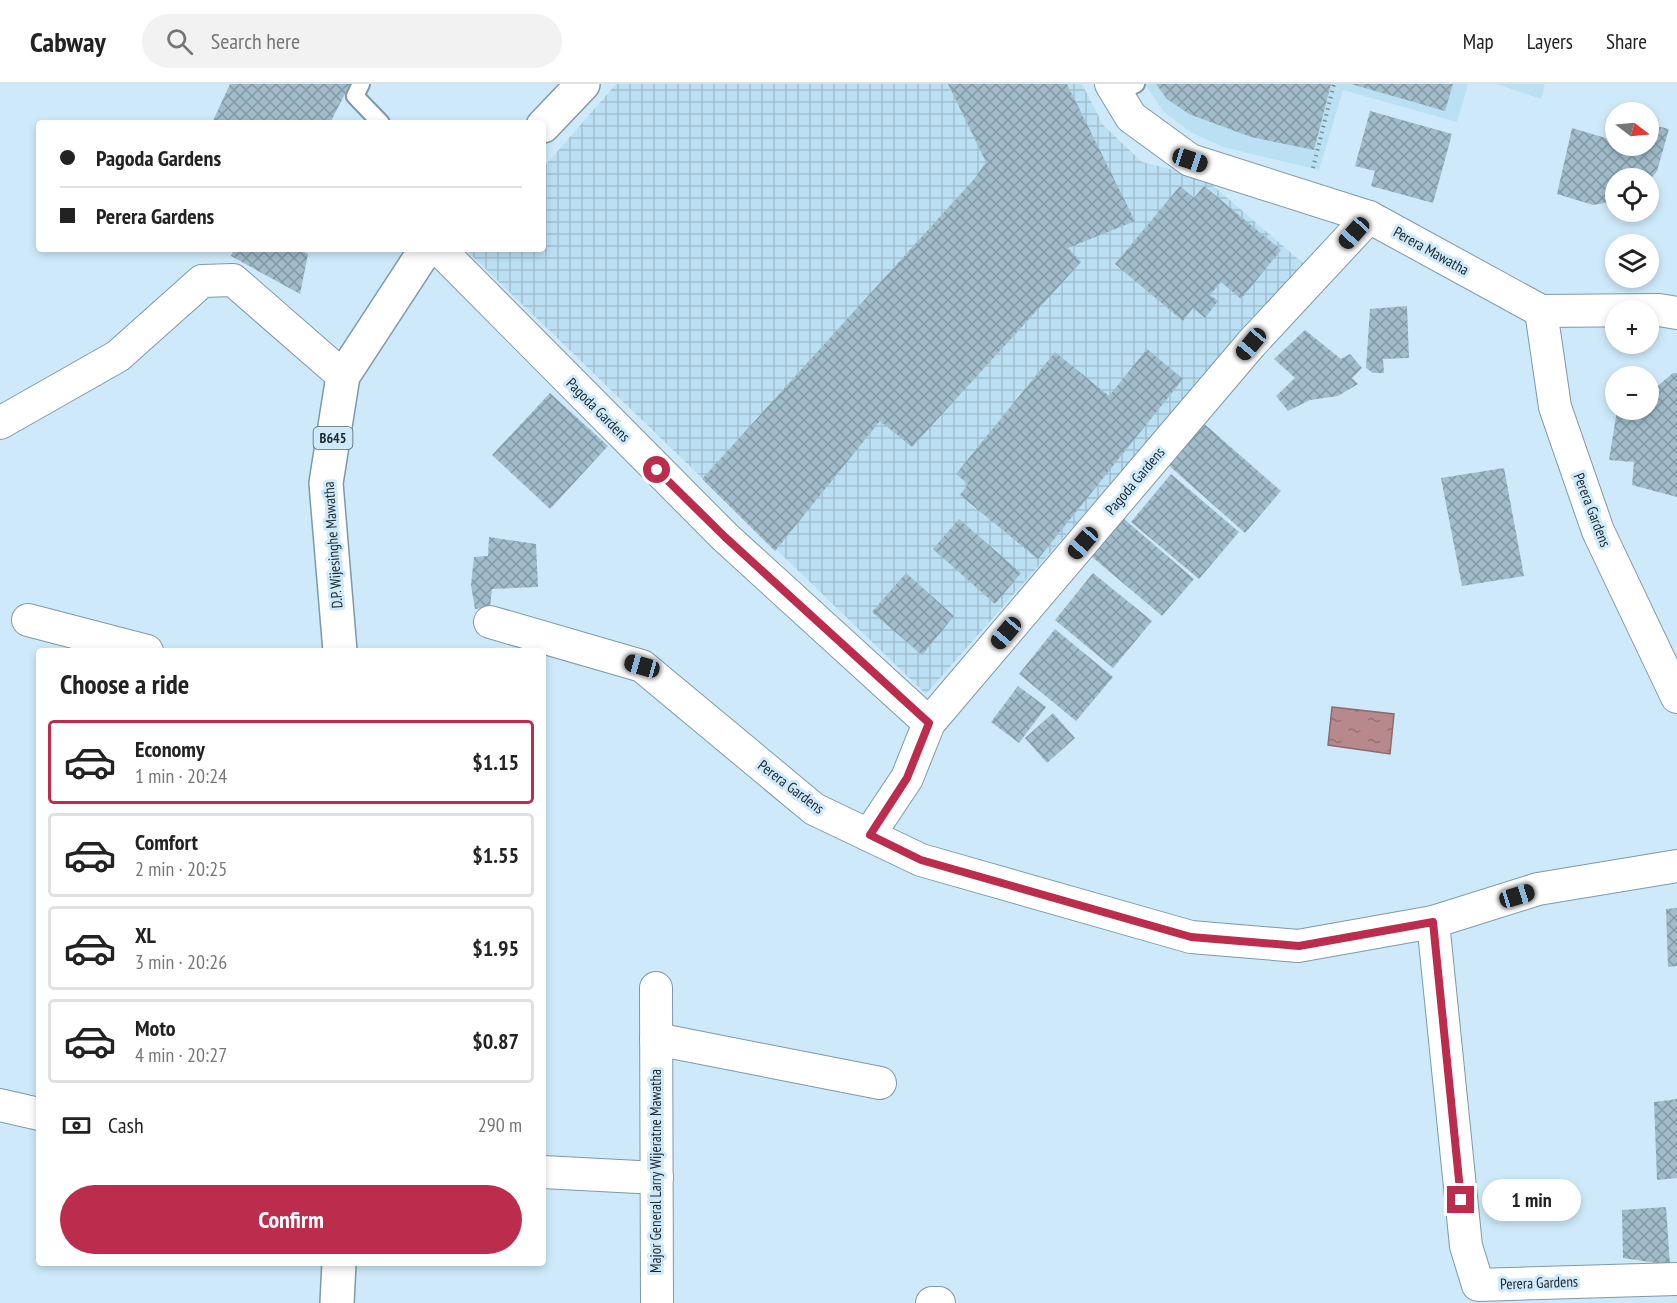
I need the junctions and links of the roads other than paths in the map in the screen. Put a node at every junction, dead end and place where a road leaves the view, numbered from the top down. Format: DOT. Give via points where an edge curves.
graph roads {
  1 [pos="361,84"];
  2 [pos="583,84"];
  3 [pos="1121,87"];
  4 [pos="378,120"];
  5 [pos="546,123"];
  6 [pos="1369,217"];
  7 [pos="424,252"];
  8 [pos="442,252"];
  9 [pos="1541,311"];
  10 [pos="1677,313"];
  11 [pos="343,376"];
  12 [pos="0,423"];
  13 [pos="28,620"];
  14 [pos="490,622"];
  15 [pos="135,648"];
  16 [pos="340,648"];
  17 [pos="1677,698"];
  18 [pos="929,723"];
  19 [pos="870,835"];
  20 [pos="1677,866"];
  21 [pos="1433,922"];
  22 [pos="656,988"];
  23 [pos="656,1039"];
  24 [pos="880,1083"];
  25 [pos="0,1105"];
  26 [pos="36,1113"];
  27 [pos="546,1172"];
  28 [pos="657,1178"];
  29 [pos="339,1266"];
  30 [pos="1677,1279"];
  31 [pos="337,1303"];
  32 [pos="657,1303"];
  33 [pos="932,1303"];
  34 [pos="939,1303"];
  1 -- 4 [label="lane" via="355,96"];
  2 -- 5 [label="main road"];
  3 -- 6 [label="street, Perera Mawatha" via="1131,117 1190,160"];
  6 -- 9 [label="street, Perera Mawatha"];
  6 -- 18 [label="street, Pagoda Gardens" via="1251,344"];
  7 -- 11 [label="main road, D.P. Wijesinghe Mawatha / B645"];
  8 -- 18 [label="street, Pagoda Gardens" via="725,537"];
  9 -- 10 [label="street, Perera Mawatha" via="1659,309"];
  9 -- 17 [label="street, Perera Gardens" via="1556,407 1598,531"];
  11 -- 12 [label="street" via="233,280 202,281 118,356"];
  11 -- 16 [label="main road, D.P. Wijesinghe Mawatha / B645" via="326,483"];
  13 -- 15 [label="street"];
  14 -- 19 [label="street, Perera Gardens" via="642,666 814,809"];
  18 -- 19 [label="street" via="907,778"];
  19 -- 21 [label="street, Perera Gardens" via="921,860 1191,937 1299,946"];
  20 -- 21 [label="street, Perera Gardens" via="1538,889"];
  21 -- 30 [label="street, Perera Gardens" via="1466,1246 1478,1285"];
  22 -- 23 [label="street, Major General Larry Wijeratne Mawatha"];
  23 -- 24 [label="street"];
  23 -- 28 [label="street, Major General Larry Wijeratne Mawatha"];
  25 -- 26 [label="street"];
  27 -- 28 [label="street"];
  28 -- 32 [label="street, Major General Larry Wijeratne Mawatha"];
  29 -- 31 [label="main road"];
  33 -- 34 [label="street"];
}
